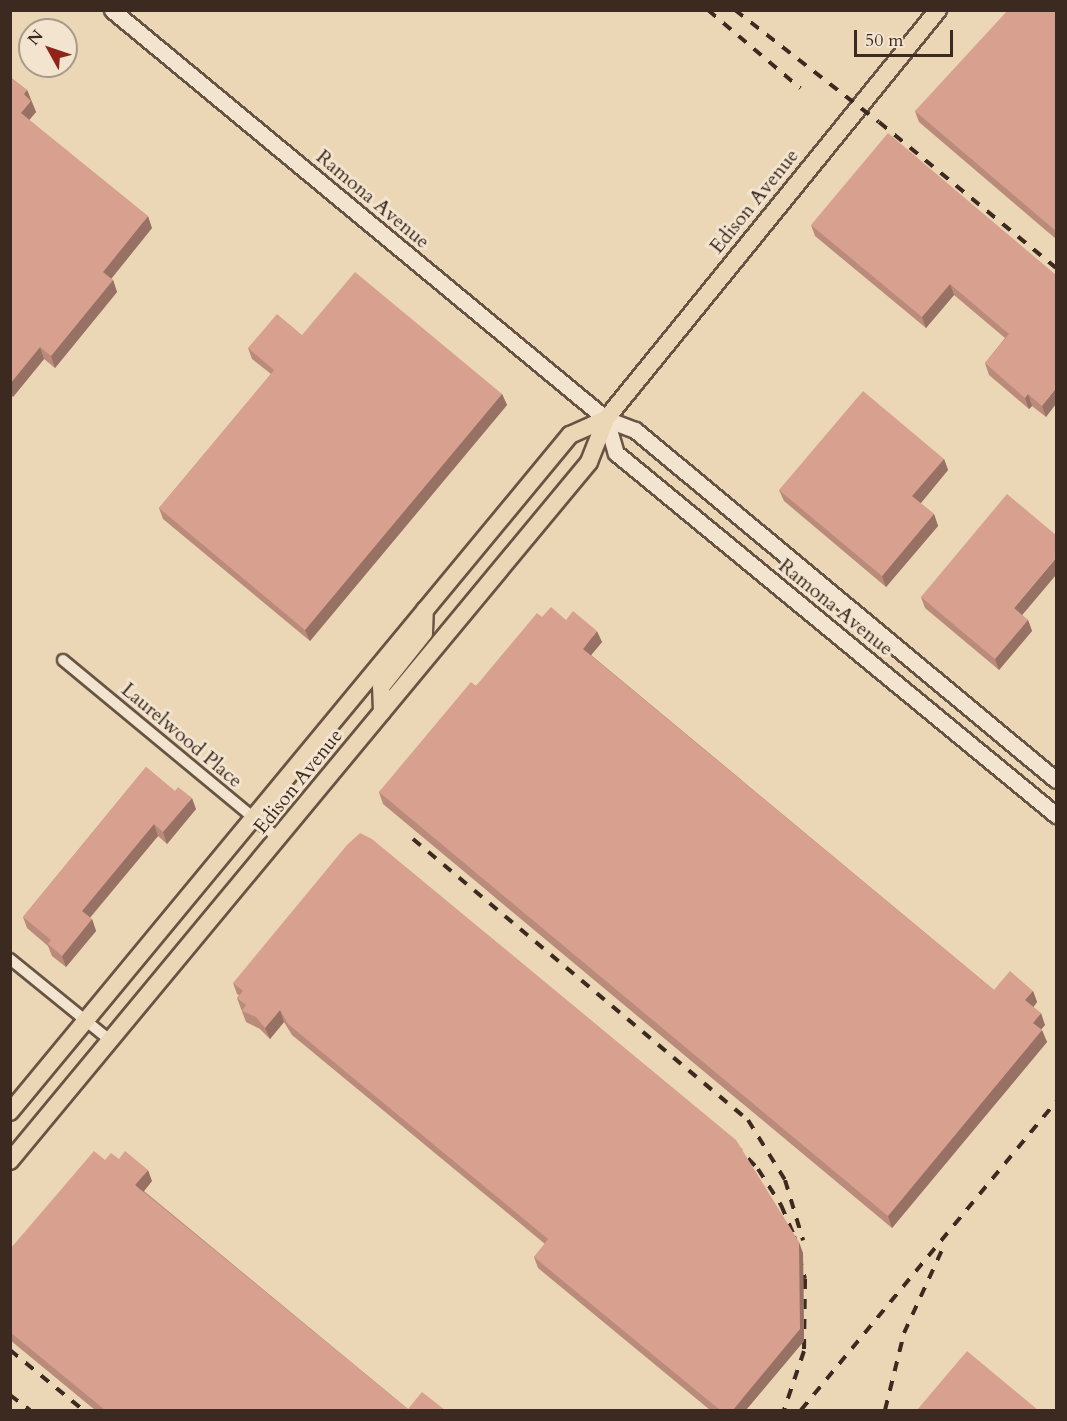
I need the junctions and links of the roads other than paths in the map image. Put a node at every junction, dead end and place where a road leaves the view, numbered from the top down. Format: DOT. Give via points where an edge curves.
graph roads {
  1 [pos="112,10"];
  2 [pos="938,10"];
  3 [pos="606,419"];
  4 [pos="425,610"];
  5 [pos="63,660"];
  6 [pos="382,712"];
  7 [pos="1056,780"];
  8 [pos="1056,815"];
  9 [pos="254,818"];
  10 [pos="278,838"];
  11 [pos="10,959"];
  12 [pos="86,1021"];
  13 [pos="111,1041"];
  14 [pos="10,1112"];
  15 [pos="10,1161"];
  1 -- 3 [label="main road, Ramona Avenue"];
  2 -- 3 [label="main road, Edison Avenue"];
  3 -- 4 [label="main road, Edison Avenue" via="570,435"];
  3 -- 6 [label="main road, Edison Avenue" via="589,462"];
  3 -- 7 [label="main road, Ramona Avenue" via="634,430"];
  3 -- 8 [label="main road, Ramona Avenue" via="616,453"];
  4 -- 6 [label="main road" via="424,633 381,687"];
  4 -- 9 [label="main road, Edison Avenue"];
  5 -- 9 [label="street, Laurelwood Place"];
  6 -- 10 [label="main road, Edison Avenue"];
  9 -- 10 [label="street, Laurelwood Place"];
  9 -- 12 [label="main road, Edison Avenue"];
  10 -- 13 [label="main road, Edison Avenue"];
  11 -- 12 [label="street"];
  12 -- 13 [label="street"];
  12 -- 14 [label="main road, Edison Avenue"];
  13 -- 15 [label="main road, Edison Avenue"];
}
